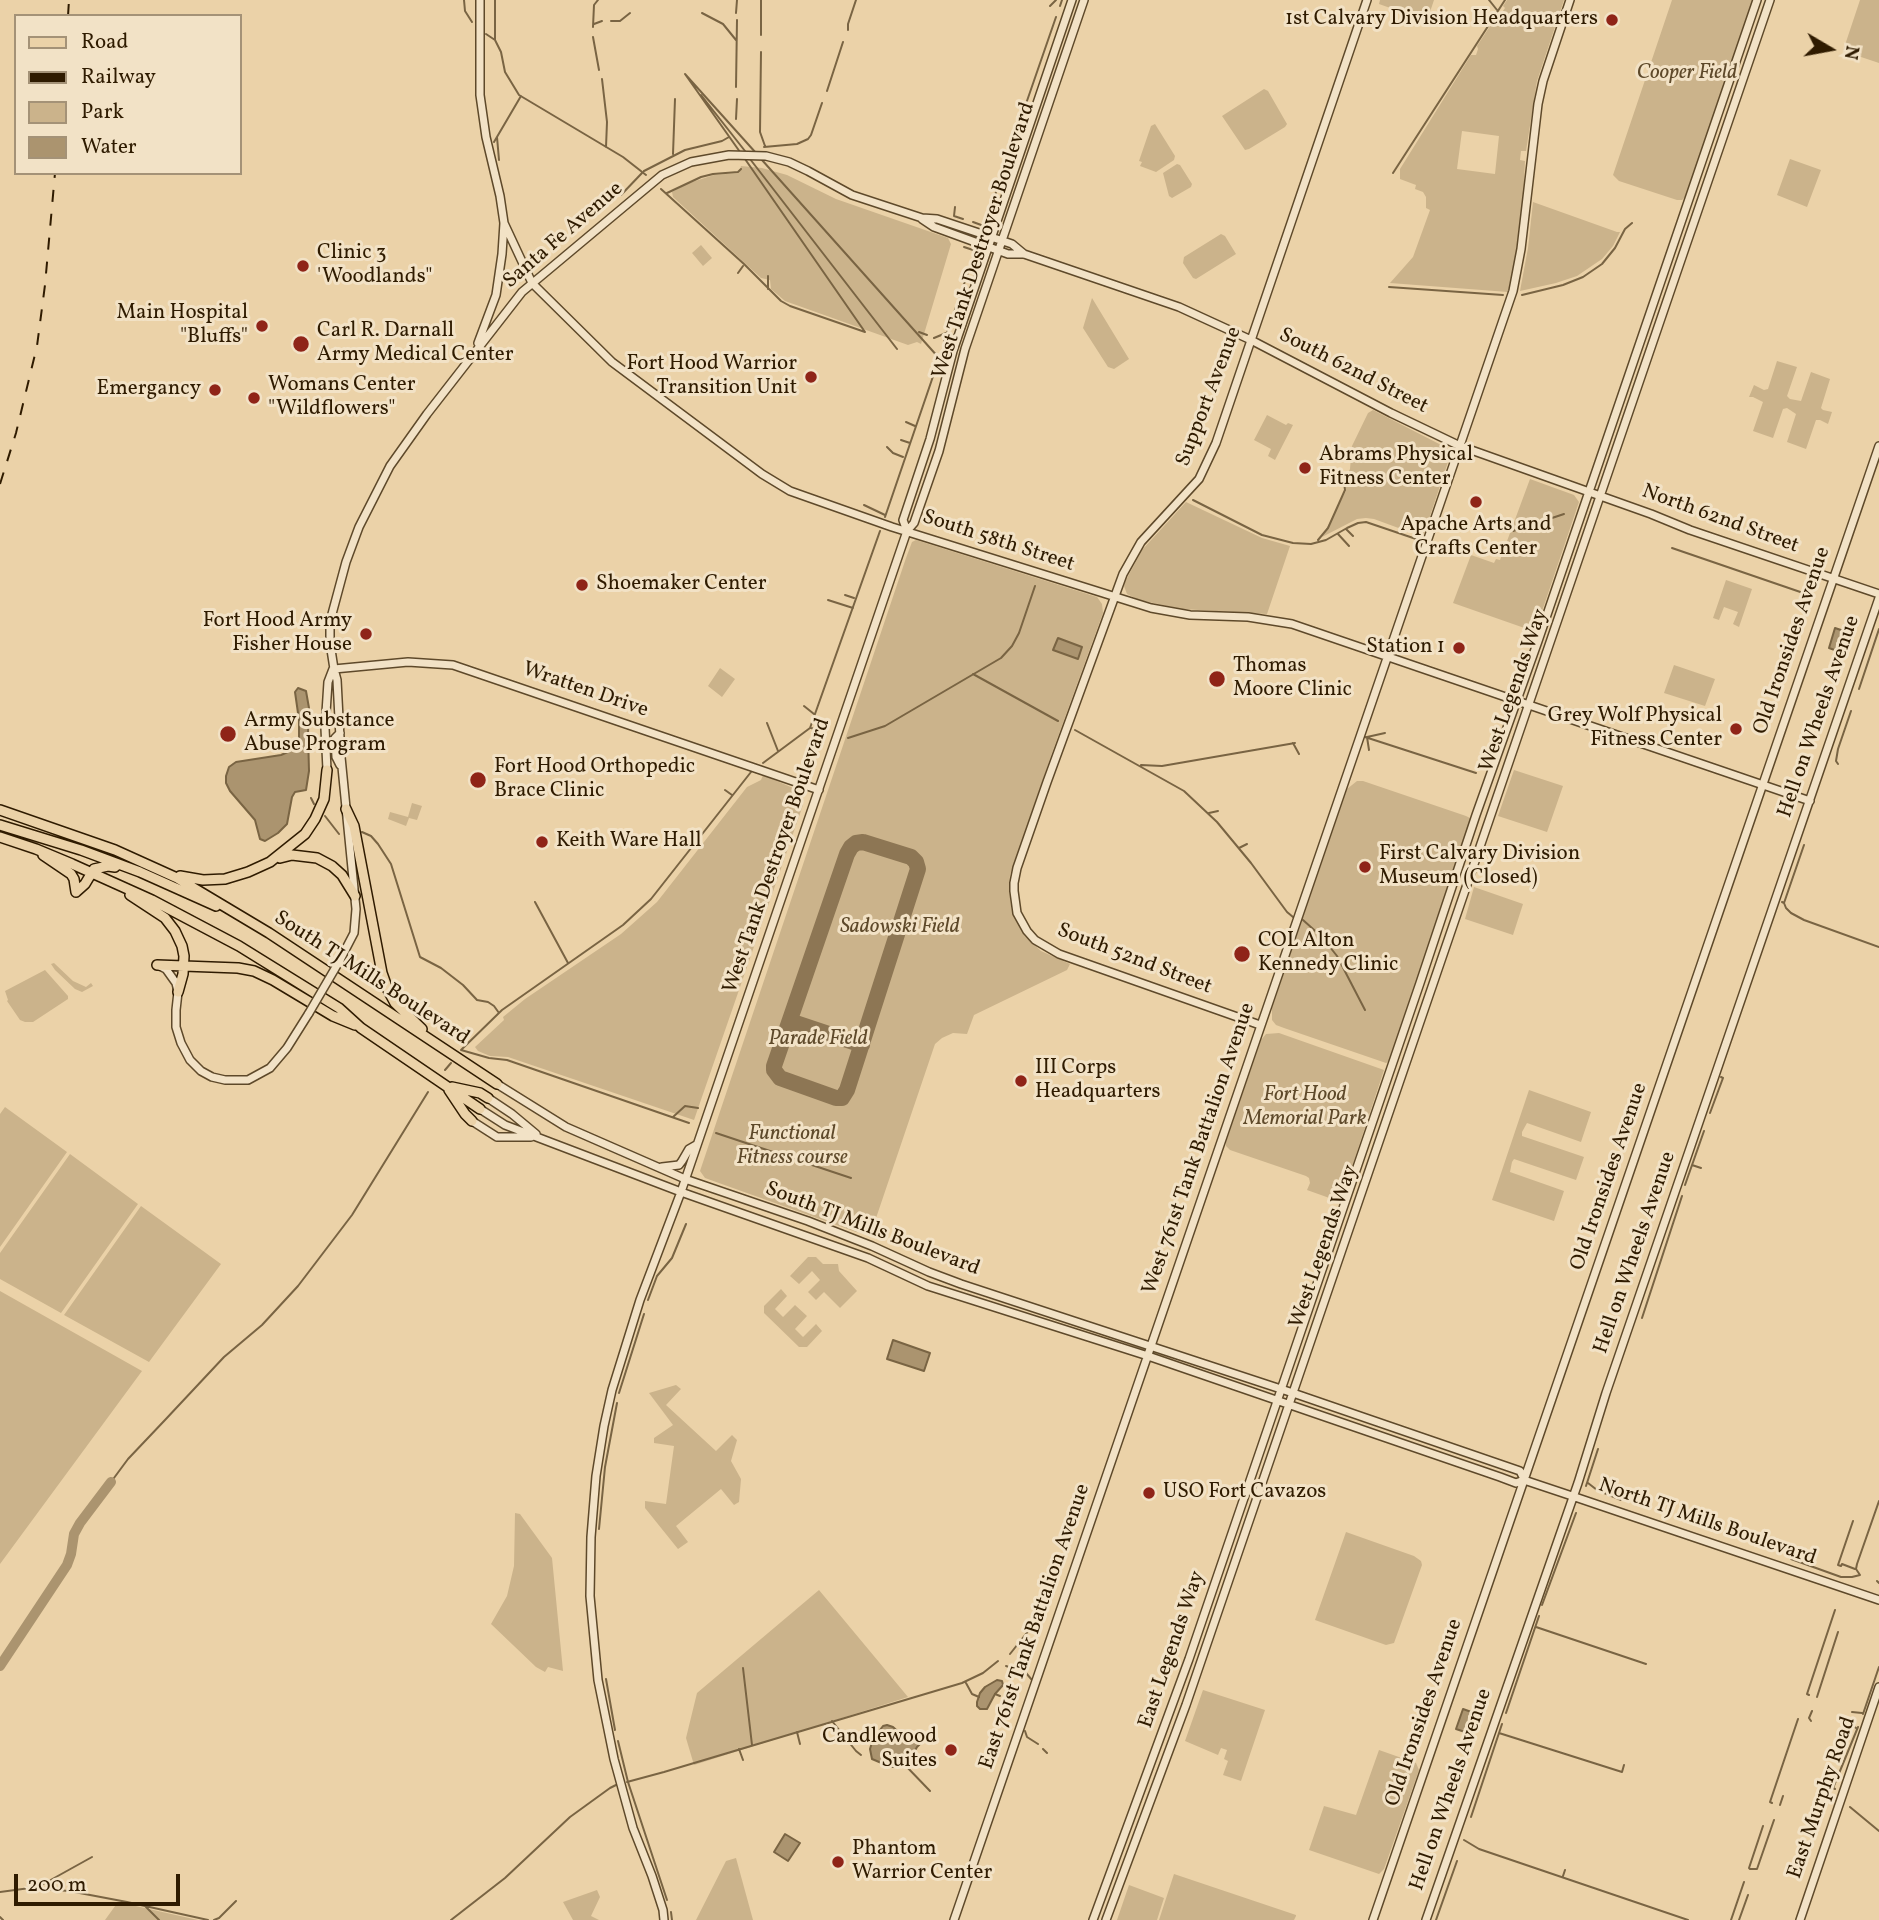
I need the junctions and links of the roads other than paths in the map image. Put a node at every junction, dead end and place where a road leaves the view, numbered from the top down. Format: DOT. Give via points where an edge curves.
graph roads {
  1 [pos="480,0"];
  2 [pos="1072,0"];
  3 [pos="1084,0"];
  4 [pos="1367,0"];
  5 [pos="1570,0"];
  6 [pos="1757,0"];
  7 [pos="1770,0"];
  8 [pos="752,155"];
  9 [pos="922,218"];
  10 [pos="504,223"];
  11 [pos="991,237"];
  12 [pos="1002,241"];
  13 [pos="988,247"];
  14 [pos="998,250"];
  15 [pos="1024,254"];
  16 [pos="532,283"];
  17 [pos="1251,340"];
  18 [pos="472,356"];
  19 [pos="1460,446"];
  20 [pos="1879,446"];
  21 [pos="1588,492"];
  22 [pos="1600,496"];
  23 [pos="907,531"];
  24 [pos="1833,579"];
  25 [pos="1879,596"];
  26 [pos="1113,598"];
  27 [pos="1387,656"];
  28 [pos="334,669"];
  29 [pos="1517,701"];
  30 [pos="1529,705"];
  31 [pos="327,770"];
  32 [pos="1762,785"];
  33 [pos="819,790"];
  34 [pos="1810,801"];
  35 [pos="346,809"];
  36 [pos="0,810"];
  37 [pos="0,825"];
  38 [pos="0,837"];
  39 [pos="36,849"];
  40 [pos="270,862"];
  41 [pos="159,870"];
  42 [pos="139,872"];
  43 [pos="95,874"];
  44 [pos="355,896"];
  45 [pos="1015,905"];
  46 [pos="247,919"];
  47 [pos="157,965"];
  48 [pos="184,966"];
  49 [pos="178,992"];
  50 [pos="1260,1025"];
  51 [pos="360,1028"];
  52 [pos="433,1041"];
  53 [pos="497,1084"];
  54 [pos="446,1086"];
  55 [pos="480,1109"];
  56 [pos="539,1137"];
  57 [pos="697,1144"];
  58 [pos="658,1168"];
  59 [pos="685,1179"];
  60 [pos="681,1192"];
  61 [pos="1152,1346"];
  62 [pos="1148,1356"];
  63 [pos="1281,1389"];
  64 [pos="1293,1393"];
  65 [pos="1278,1400"];
  66 [pos="1289,1404"];
  67 [pos="1524,1480"];
  68 [pos="1572,1496"];
  69 [pos="1879,1600"];
  70 [pos="1189,1659"];
  71 [pos="1182,1678"];
  72 [pos="1194,1682"];
  73 [pos="1879,1687"];
  74 [pos="1186,1705"];
  75 [pos="664,1920"];
  76 [pos="954,1920"];
  77 [pos="1093,1920"];
  78 [pos="1106,1920"];
  79 [pos="1373,1920"];
  80 [pos="1426,1920"];
  81 [pos="1800,1920"];
  1 -- 10 [label="street" via="480,95"];
  2 -- 11 [label="street, West Tank Destroyer Boulevard"];
  3 -- 12 [label="street, West Tank Destroyer Boulevard"];
  4 -- 17 [label="street, Support Avenue"];
  5 -- 19 [label="street, West 761st Tank Battalion Avenue" via="1538,104 1513,291"];
  6 -- 21 [label="street, West Legends Way"];
  7 -- 22 [label="street, West Legends Way"];
  8 -- 9 [label="street, South 62nd Street" via="789,162 852,195"];
  8 -- 16 [label="street, Santa Fe Avenue" via="711,157 662,175"];
  9 -- 11 [label="street, South 62nd Street"];
  9 -- 13 [label="street, South 62nd Street"];
  10 -- 16 [label="street"];
  10 -- 18 [label="street" via="496,295"];
  11 -- 12 [label="street, South 62nd Street"];
  11 -- 13 [label="street, West Tank Destroyer Boulevard"];
  12 -- 14 [label="street, West Tank Destroyer Boulevard"];
  12 -- 15 [label="street, South 62nd Street"];
  13 -- 14 [label="street, South 62nd Street"];
  13 -- 23 [label="street, West Tank Destroyer Boulevard" via="903,520"];
  14 -- 15 [label="street, South 62nd Street"];
  14 -- 23 [label="street, West Tank Destroyer Boulevard" via="965,349 939,451 914,523"];
  15 -- 17 [label="street, South 62nd Street" via="1176,306"];
  16 -- 18 [label="street, Santa Fe Avenue"];
  16 -- 23 [label="street, South 58th Street" via="625,374 779,485"];
  17 -- 19 [label="street, South 62nd Street"];
  17 -- 26 [label="street, Support Avenue" via="1199,479 1141,542"];
  18 -- 28 [label="street, Santa Fe Avenue" via="390,466 362,520 330,621"];
  19 -- 21 [label="street, South 62nd Street"];
  19 -- 27 [label="street, West 761st Tank Battalion Avenue"];
  20 -- 24 [label="street, Old Ironsides Avenue"];
  21 -- 22 [label="street, North 62nd Street"];
  21 -- 29 [label="street, West Legends Way"];
  22 -- 24 [label="street, North 62nd Street"];
  22 -- 30 [label="street, West Legends Way"];
  23 -- 26 [label="street, South 58th Street"];
  23 -- 33 [label="street, West Tank Destroyer Boulevard"];
  24 -- 25 [label="street, North 62nd Street"];
  24 -- 32 [label="street, Old Ironsides Avenue"];
  25 -- 34 [label="street, Hell on Wheels Avenue"];
  26 -- 27 [label="street, South 58th Street" via="1180,614 1292,624"];
  26 -- 45 [label="street, Support Avenue" via="1017,868"];
  27 -- 29 [label="street, South 58th Street"];
  27 -- 50 [label="street, West 761st Tank Battalion Avenue"];
  28 -- 31 [label="street" via="328,682 324,728"];
  28 -- 33 [label="street, Wratten Drive" via="408,662 453,665"];
  28 -- 35 [label="street, Santa Fe Avenue"];
  29 -- 30 [label="street, South 58th Street"];
  29 -- 63 [label="street, West Legends Way"];
  30 -- 32 [label="street, South 58th Street"];
  30 -- 64 [label="street, West Legends Way"];
  31 -- 40 [label="main road" via="324,799 315,819 305,834"];
  32 -- 34 [label="street, South 58th Street"];
  32 -- 67 [label="street, Old Ironsides Avenue"];
  33 -- 57 [label="street, West Tank Destroyer Boulevard"];
  34 -- 68 [label="street, Hell on Wheels Avenue"];
  35 -- 44 [label="street, Santa Fe Avenue"];
  35 -- 52 [label="main road" via="354,826 388,990"];
  36 -- 41 [label="main road, South TJ Mills Boulevard"];
  37 -- 42 [label="main road, South TJ Mills Boulevard"];
  38 -- 39 [label="main road, South TJ Mills Boulevard"];
  39 -- 43 [label="main road, South TJ Mills Boulevard"];
  39 -- 43 [label="main road" via="71,874 76,892"];
  40 -- 41 [label="main road" via="225,879 187,878"];
  40 -- 44 [label="main road" via="292,855 317,858 342,875"];
  41 -- 46 [label="main road, South TJ Mills Boulevard"];
  42 -- 43 [label="main road" via="107,866 98,867"];
  42 -- 46 [label="main road, South TJ Mills Boulevard"];
  43 -- 48 [label="main road" via="165,918 182,947"];
  43 -- 51 [label="main road, South TJ Mills Boulevard" via="239,946 339,1008"];
  44 -- 49 [label="street, Santa Fe Avenue, bridge" via="354,933 340,960 287,1048 270,1068 248,1080 212,1077 190,1060 176,1027"];
  45 -- 50 [label="street, South 52nd Street" via="1035,940 1059,954"];
  46 -- 52 [label="main road, South TJ Mills Boulevard"];
  47 -- 48 [label="main road"];
  47 -- 49 [label="street" via="173,977"];
  48 -- 49 [label="main road"];
  48 -- 51 [label="main road" via="254,971"];
  50 -- 61 [label="street, West 761st Tank Battalion Avenue"];
  51 -- 54 [label="main road, South TJ Mills Boulevard"];
  52 -- 53 [label="main road, South TJ Mills Boulevard"];
  53 -- 58 [label="street, South TJ Mills Boulevard" via="566,1127"];
  54 -- 55 [label="main road, South TJ Mills Boulevard"];
  54 -- 55 [label="main road" via="465,1114"];
  55 -- 56 [label="street, South TJ Mills Boulevard" via="505,1125"];
  55 -- 56 [label="street" via="512,1114"];
  55 -- 56 [label="street" via="497,1137"];
  56 -- 60 [label="street, South TJ Mills Boulevard"];
  57 -- 58 [label="street" via="679,1164"];
  57 -- 59 [label="street, West Tank Destroyer Boulevard"];
  58 -- 59 [label="street, South TJ Mills Boulevard"];
  59 -- 60 [label="street, West Tank Destroyer Boulevard"];
  59 -- 61 [label="street, South TJ Mills Boulevard" via="808,1221 961,1284"];
  60 -- 62 [label="street, South TJ Mills Boulevard" via="868,1258 928,1286"];
  60 -- 75 [label="street, West Tank Destroyer Boulevard" via="612,1391 596,1476 591,1537 590,1596 598,1680 614,1759"];
  61 -- 62 [label="street, East 761st Tank Battalion Avenue"];
  61 -- 63 [label="street, South TJ Mills Boulevard"];
  62 -- 65 [label="street, South TJ Mills Boulevard"];
  62 -- 76 [label="street, East 761st Tank Battalion Avenue"];
  63 -- 64 [label="street, South TJ Mills Boulevard"];
  63 -- 65 [label="street, East Legends Way"];
  64 -- 66 [label="street, East Legends Way"];
  64 -- 67 [label="street, North TJ Mills Boulevard" via="1520,1471"];
  65 -- 66 [label="street, South TJ Mills Boulevard"];
  65 -- 70 [label="street, East Legends Way"];
  66 -- 67 [label="street, North TJ Mills Boulevard" via="1516,1483"];
  66 -- 72 [label="street, East Legends Way"];
  67 -- 68 [label="street, North TJ Mills Boulevard"];
  67 -- 79 [label="street, Old Ironsides Avenue"];
  68 -- 69 [label="street, North TJ Mills Boulevard"];
  68 -- 80 [label="street, Hell on Wheels Avenue"];
  70 -- 71 [label="street, East Legends Way"];
  70 -- 72 [label="street" via="1189,1676"];
  71 -- 74 [label="street" via="1187,1687"];
  71 -- 77 [label="street, East Legends Way"];
  72 -- 74 [label="street, East Legends Way"];
  73 -- 81 [label="street, East Murphy Road"];
  74 -- 78 [label="street, East Legends Way"];
}
